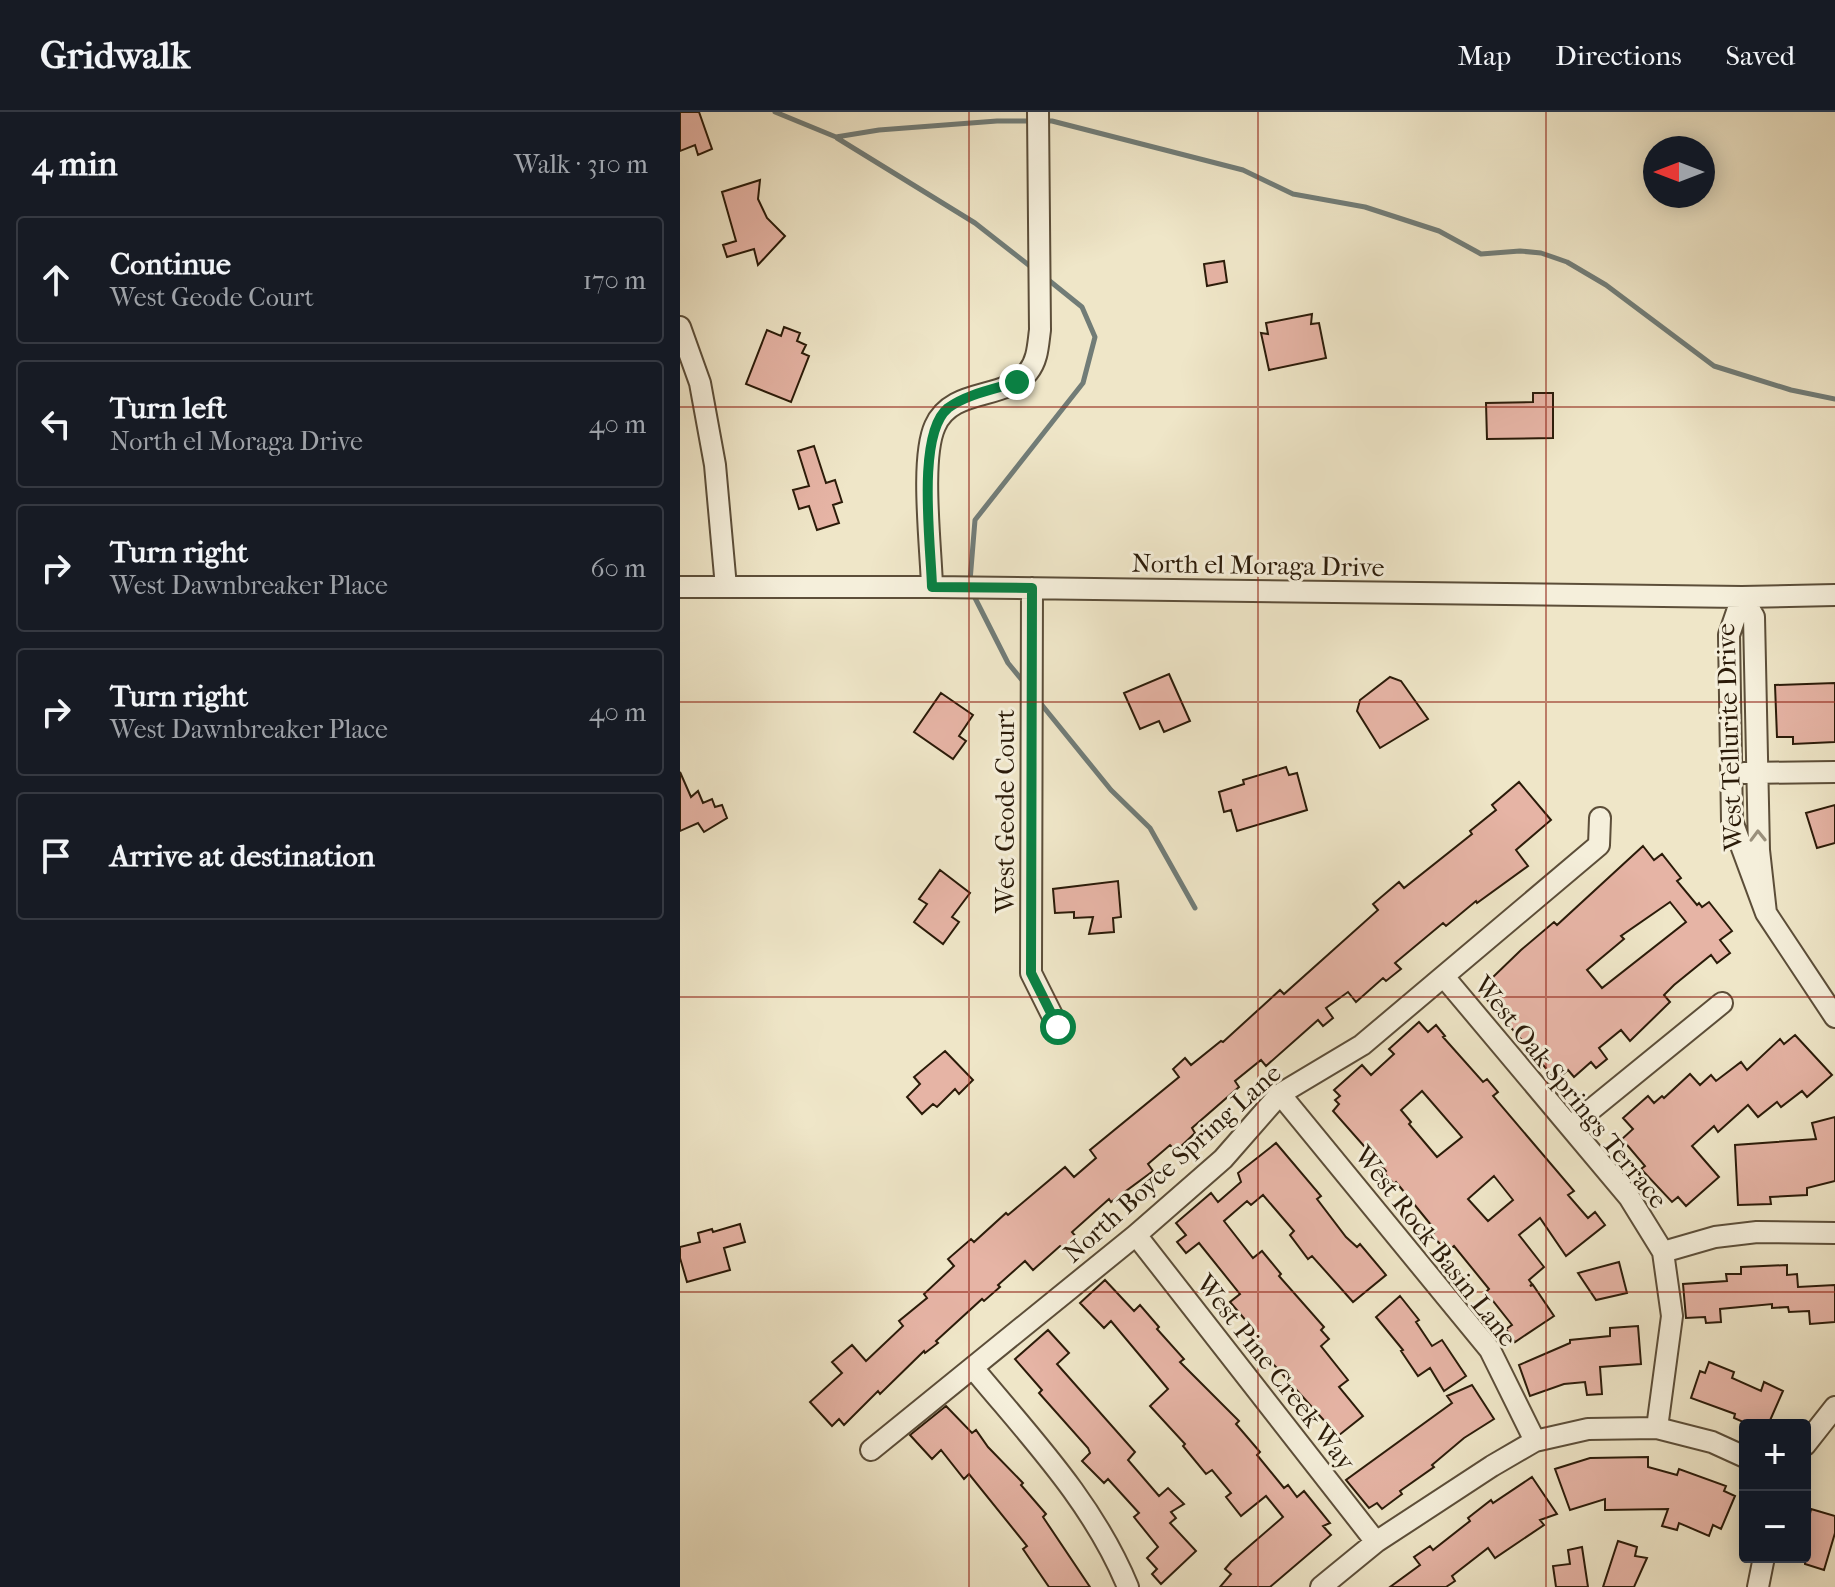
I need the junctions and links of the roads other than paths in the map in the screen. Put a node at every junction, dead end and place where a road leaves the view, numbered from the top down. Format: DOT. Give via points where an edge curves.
graph roads {
  1 [pos="1038,112"];
  2 [pos="680,327"];
  3 [pos="680,587"];
  4 [pos="726,587"];
  5 [pos="932,587"];
  6 [pos="1032,588"];
  7 [pos="1835,595"];
  8 [pos="1742,597"];
  9 [pos="1835,772"];
  10 [pos="1732,773"];
  11 [pos="1757,773"];
  12 [pos="1600,818"];
  13 [pos="1766,913"];
  14 [pos="1445,978"];
  15 [pos="1722,1003"];
  16 [pos="1835,1017"];
  17 [pos="1058,1027"];
  18 [pos="1280,1094"];
  19 [pos="1571,1126"];
  20 [pos="1835,1233"];
  21 [pos="1136,1235"];
  22 [pos="1663,1252"];
  23 [pos="973,1368"];
  24 [pos="1835,1407"];
  25 [pos="1657,1428"];
  26 [pos="1811,1437"];
  27 [pos="1535,1441"];
  28 [pos="871,1450"];
  29 [pos="1739,1454"];
  30 [pos="1376,1542"];
  31 [pos="1763,1563"];
  32 [pos="1128,1587"];
  33 [pos="1321,1587"];
  34 [pos="1758,1587"];
  1 -- 5 [label="street" via="1037,354 1017,382 964,399 935,424 927,467"];
  2 -- 4 [label="street" via="700,383 715,465"];
  3 -- 4 [label="street, North el Moraga Drive"];
  4 -- 5 [label="street, North el Moraga Drive"];
  5 -- 6 [label="street, North el Moraga Drive"];
  6 -- 8 [label="street, North el Moraga Drive"];
  6 -- 17 [label="street, West Geode Court" via="1031,973"];
  7 -- 8 [label="street, North el Moraga Drive"];
  8 -- 10 [label="street, West Tellurite Drive" via="1729,635"];
  8 -- 11 [label="street, West Tellurite Drive" via="1754,617"];
  9 -- 11 [label="street"];
  10 -- 11 [label="street"];
  10 -- 13 [label="street, West Tellurite Drive" via="1732,821"];
  13 -- 11 [label="street, West Tellurite Drive, one-way"];
  12 -- 14 [label="street, North Boyce Spring Lane" via="1599,845"];
  13 -- 16 [label="street, West Tellurite Drive"];
  14 -- 18 [label="street, North Boyce Spring Lane" via="1362,1045"];
  14 -- 19 [label="street, West Oak Springs Terrace"];
  15 -- 19 [label="street"];
  18 -- 21 [label="street, North Boyce Spring Lane" via="1223,1159"];
  18 -- 27 [label="street, West Rock Basin Lane" via="1490,1350"];
  19 -- 22 [label="street, West Oak Springs Terrace" via="1629,1197"];
  20 -- 22 [label="street" via="1757,1232"];
  21 -- 23 [label="street, North Boyce Spring Lane"];
  21 -- 30 [label="street, West Pine Creek Way"];
  22 -- 25 [label="street, West Oak Springs Terrace" via="1672,1316"];
  23 -- 28 [label="street, North Boyce Spring Lane"];
  23 -- 32 [label="street" via="1080,1496"];
  24 -- 26 [label="street"];
  25 -- 27 [label="street" via="1588,1429"];
  25 -- 29 [label="street"];
  27 -- 30 [label="street"];
  30 -- 33 [label="street"];
  31 -- 34 [label="street"];
}
